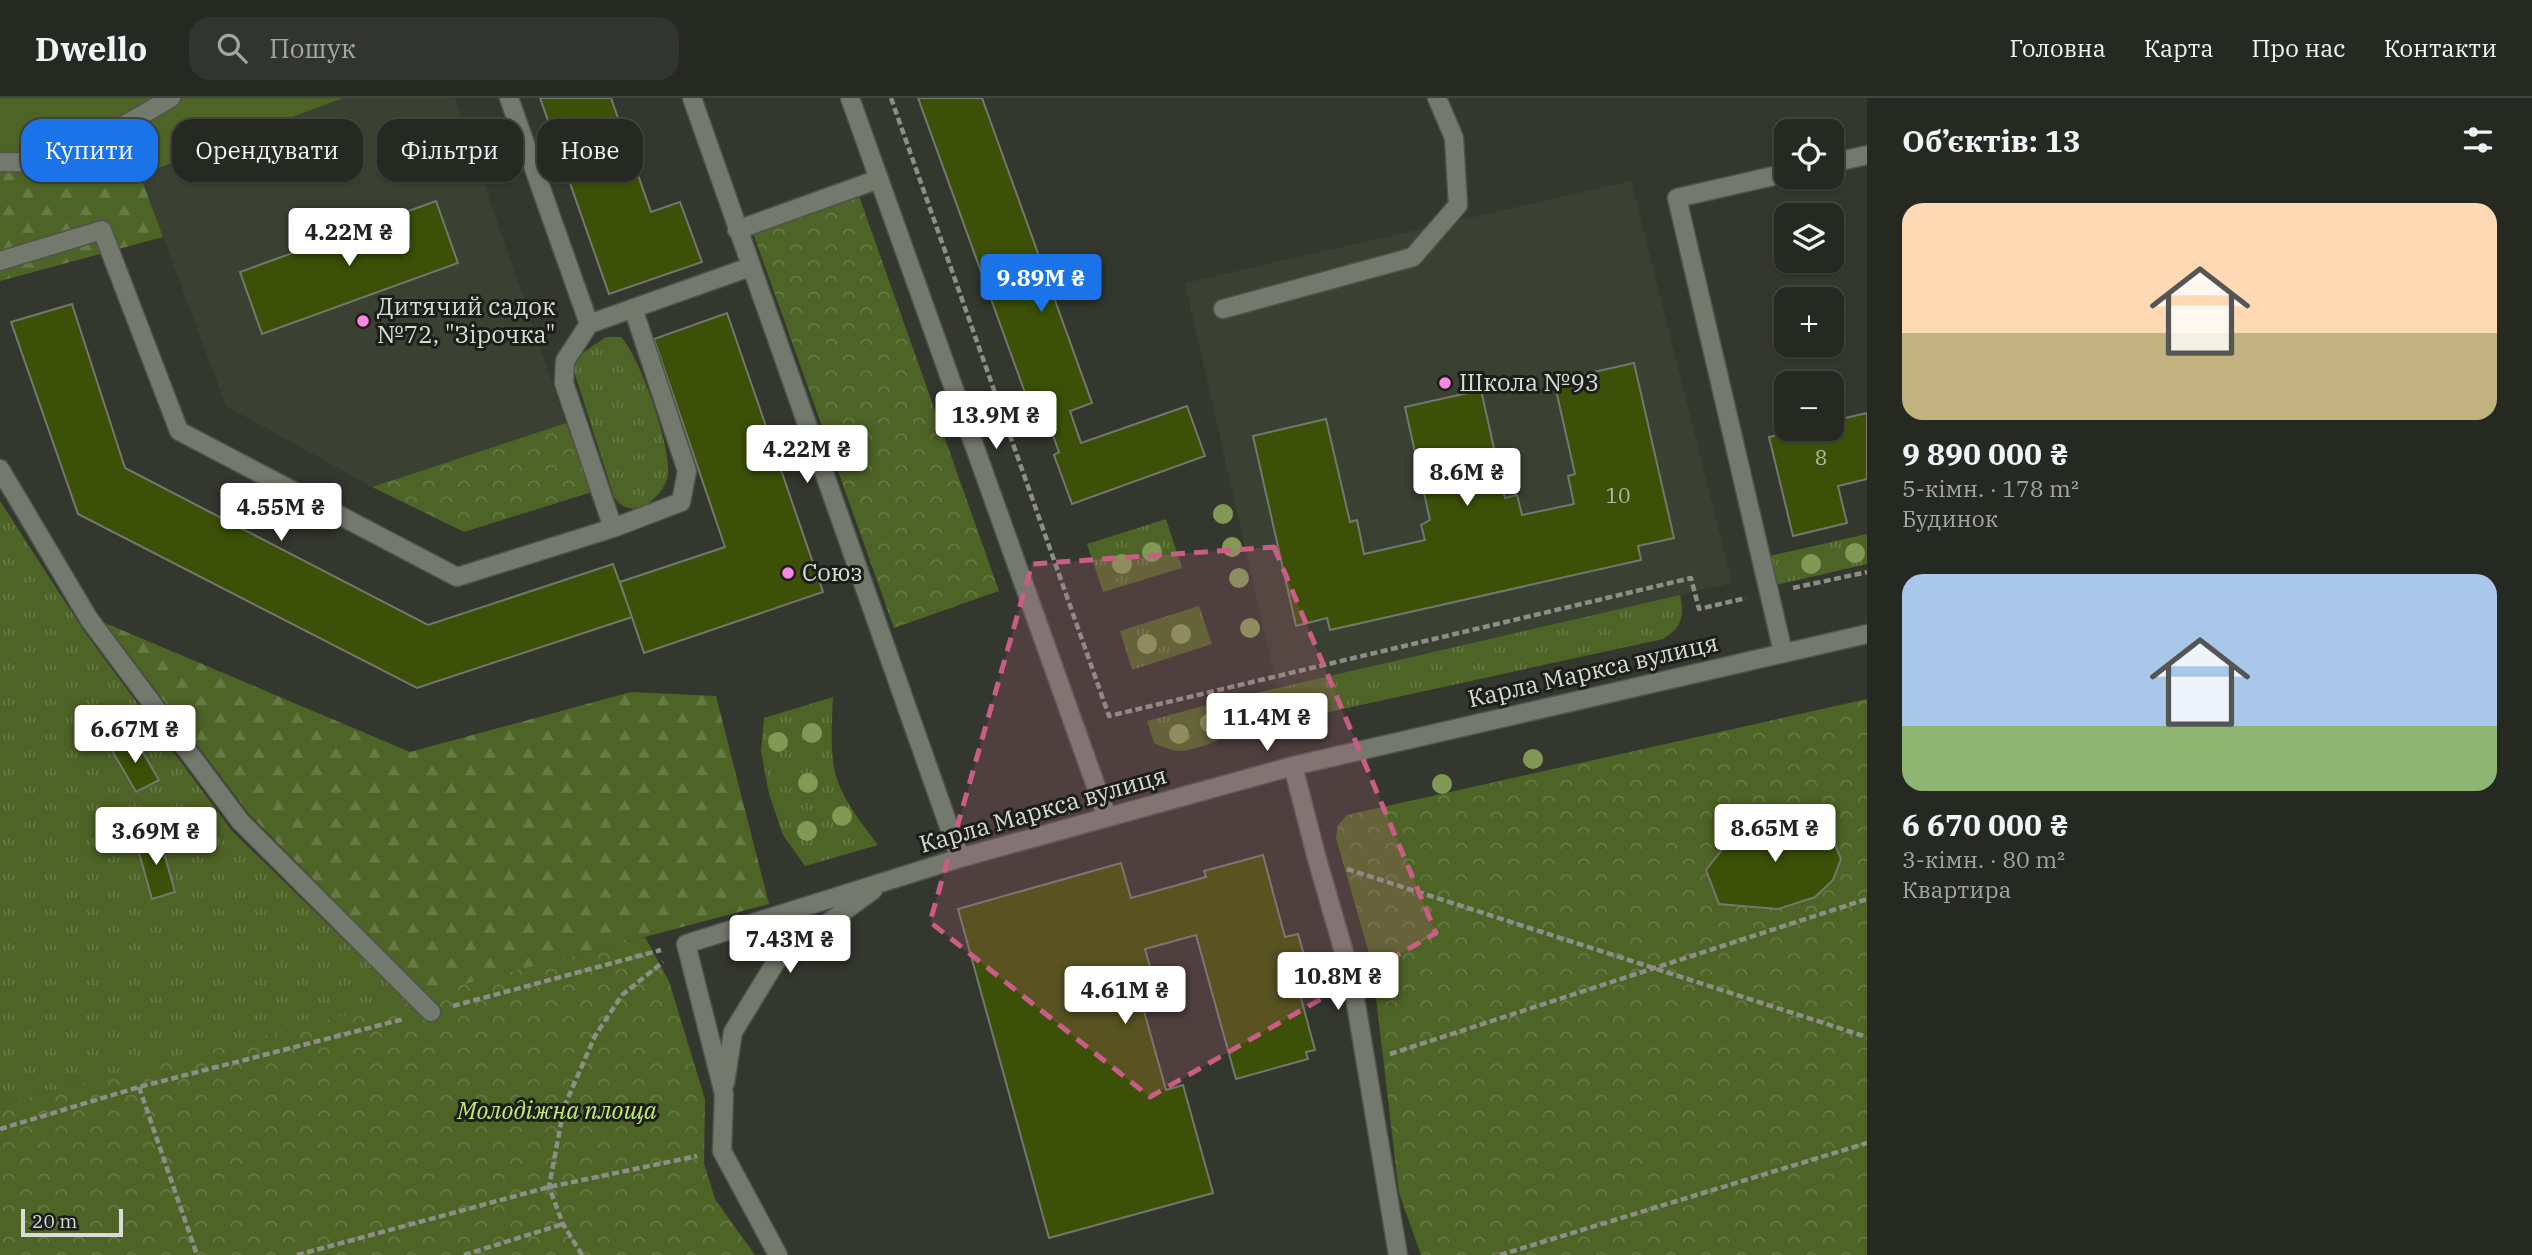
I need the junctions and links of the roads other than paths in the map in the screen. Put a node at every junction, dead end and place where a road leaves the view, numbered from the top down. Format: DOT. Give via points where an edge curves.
graph roads {
  1 [pos="171,98"];
  2 [pos="509,98"];
  3 [pos="692,98"];
  4 [pos="850,98"];
  5 [pos="1437,98"];
  6 [pos="1867,155"];
  7 [pos="1844,160"];
  8 [pos="0,162"];
  9 [pos="1774,176"];
  10 [pos="879,179"];
  11 [pos="737,230"];
  12 [pos="0,261"];
  13 [pos="750,267"];
  14 [pos="633,308"];
  15 [pos="1223,309"];
  16 [pos="589,324"];
  17 [pos="0,469"];
  18 [pos="613,528"];
  19 [pos="1867,634"];
  20 [pos="1783,652"];
  21 [pos="1293,766"];
  22 [pos="1107,817"];
  23 [pos="960,858"];
  24 [pos="886,881"];
  25 [pos="431,1012"];
  26 [pos="724,1094"];
  27 [pos="778,1255"];
  28 [pos="1398,1255"];
  1 -- 8 [label="street" via="59,163"];
  2 -- 16 [label="street"];
  3 -- 11 [label="street"];
  4 -- 10 [label="street"];
  5 -- 15 [label="street" via="1454,138 1458,205 1413,257"];
  6 -- 7 [label="street"];
  9 -- 20 [label="street" via="1677,198"];
  10 -- 11 [label="street"];
  10 -- 22 [label="street"];
  11 -- 13 [label="street"];
  12 -- 18 [label="street" via="102,230 179,431 457,577"];
  13 -- 14 [label="street"];
  13 -- 23 [label="street"];
  14 -- 16 [label="street"];
  14 -- 18 [label="street" via="687,471 681,502"];
  16 -- 18 [label="street" via="565,360 564,383"];
  17 -- 25 [label="street" via="89,619 240,821"];
  19 -- 20 [label="street, Карла Маркса вулиця"];
  20 -- 21 [label="street, Карла Маркса вулиця"];
  21 -- 22 [label="street, Карла Маркса вулиця"];
  21 -- 28 [label="street" via="1352,981"];
  22 -- 23 [label="street, Карла Маркса вулиця"];
  23 -- 24 [label="street, Карла Маркса вулиця"];
  24 -- 26 [label="street" via="777,960 733,1032"];
  24 -- 26 [label="street, Карла Маркса вулиця" via="686,944"];
  26 -- 27 [label="street" via="722,1151"];
}
